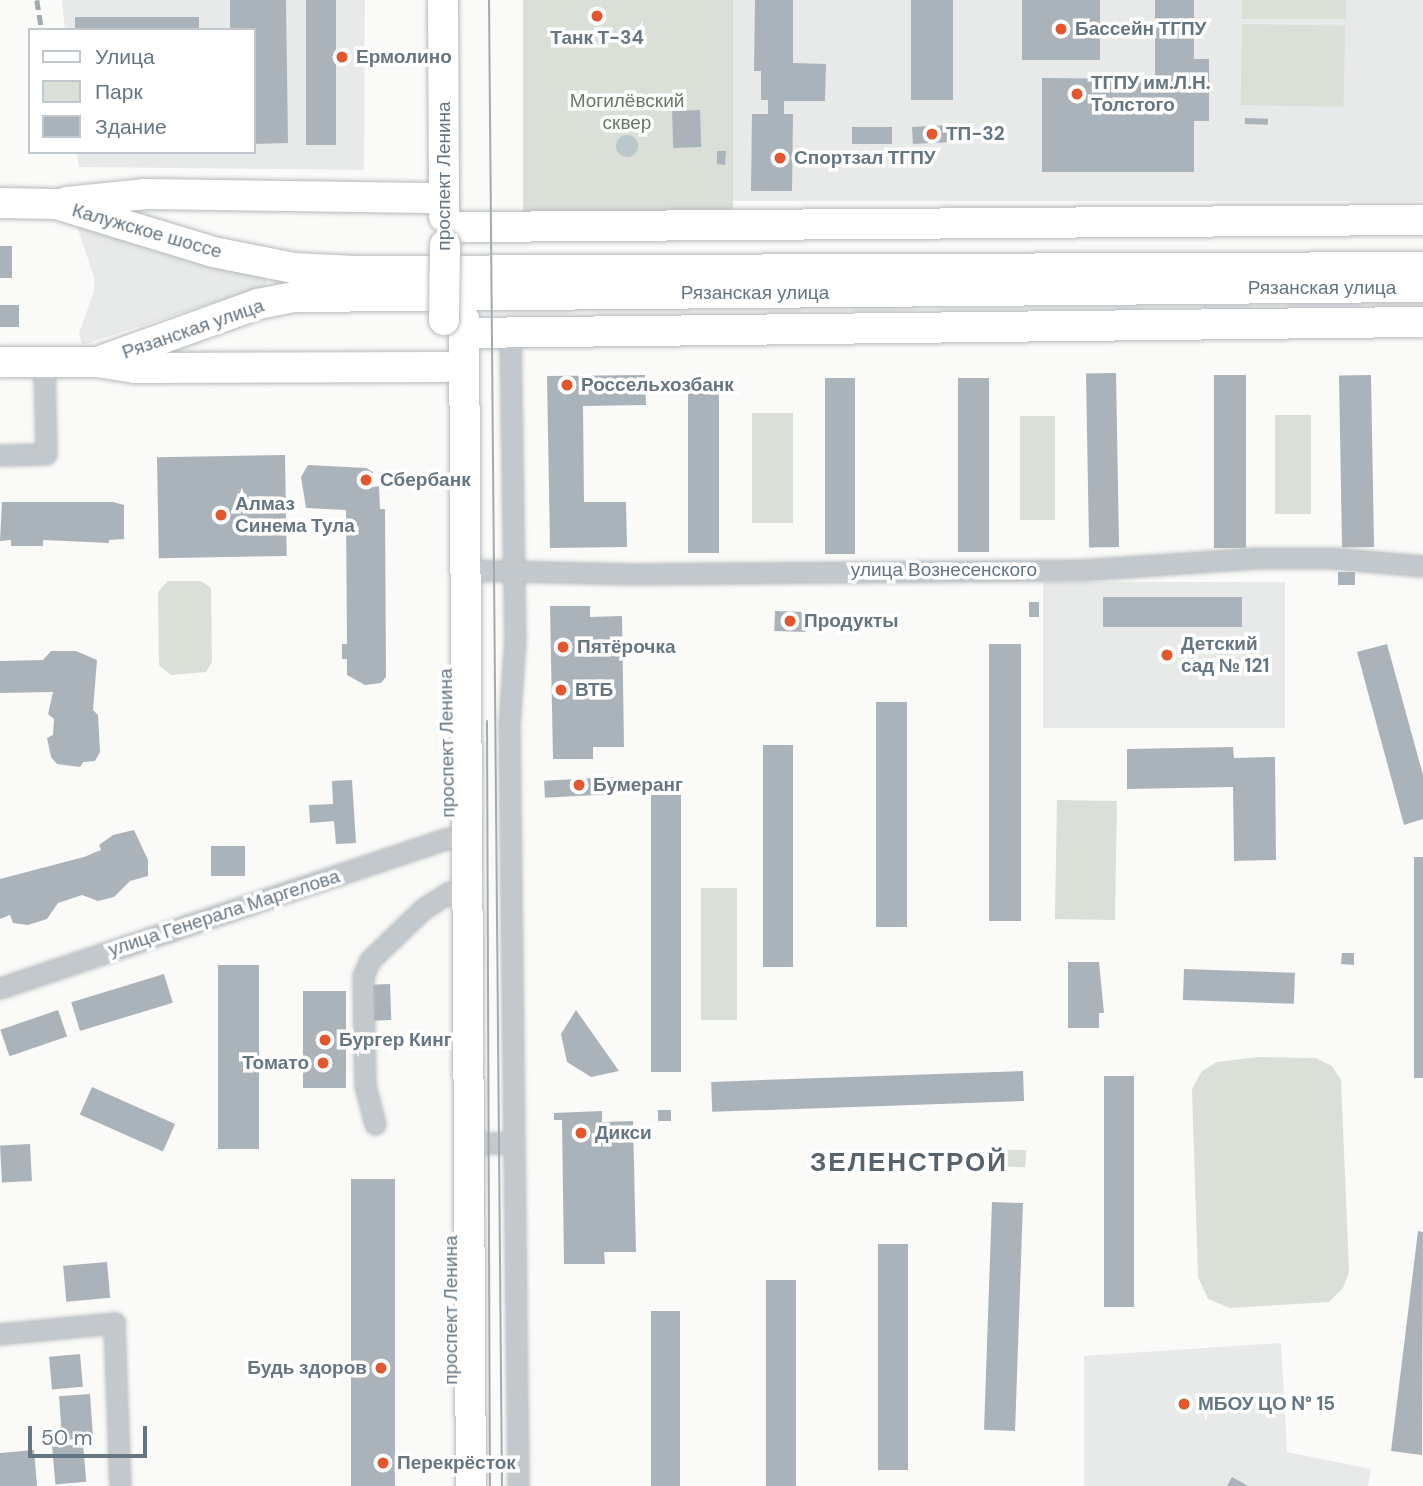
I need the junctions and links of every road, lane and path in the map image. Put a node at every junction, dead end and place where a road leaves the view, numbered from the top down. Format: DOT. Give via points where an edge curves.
graph roads {
  1 [pos="443,0"];
  2 [pos="460,0"];
  3 [pos="444,198"];
  4 [pos="0,203"];
  5 [pos="56,204"];
  6 [pos="1423,220"];
  7 [pos="457,239"];
  8 [pos="1423,267"];
  9 [pos="293,268"];
  10 [pos="1423,287"];
  11 [pos="1423,322"];
  12 [pos="457,324"];
  13 [pos="510,333"];
  14 [pos="0,362"];
  15 [pos="97,362"];
  16 [pos="44,363"];
  17 [pos="445,367"];
  18 [pos="0,455"];
  19 [pos="1423,566"];
  20 [pos="465,570"];
  21 [pos="513,571"];
  22 [pos="457,836"];
  23 [pos="449,892"];
  24 [pos="0,988"];
  25 [pos="375,1124"];
  26 [pos="514,1143"];
  27 [pos="460,1144"];
  28 [pos="0,1334"];
  29 [pos="120,1486"];
  30 [pos="451,1486"];
  31 [pos="471,1486"];
  32 [pos="517,1486"];
  1 -- 3 [label="main road, проспект Ленина"];
  2 -- 7 [label="main road, проспект Ленина"];
  3 -- 5 [label="main road" via="146,194"];
  3 -- 7 [label="main road, проспект Ленина"];
  4 -- 5 [label="main road, Калужское шоссе"];
  5 -- 9 [label="main road, Калужское шоссе" via="213,252"];
  6 -- 7 [label="main road"];
  7 -- 12 [label="main road, проспект Ленина, bridge"];
  8 -- 9 [label="main road, Рязанская улица"];
  10 -- 15 [label="main road, Рязанская улица" via="295,297 258,304"];
  11 -- 13 [label="main road"];
  12 -- 13 [label="main road"];
  12 -- 17 [label="main road, проспект Ленина"];
  12 -- 20 [label="main road, проспект Ленина"];
  13 -- 21 [label="street"];
  14 -- 16 [label="main road"];
  15 -- 16 [label="main road"];
  15 -- 17 [label="main road" via="134,368"];
  16 -- 18 [label="street" via="47,454"];
  17 -- 22 [label="main road, проспект Ленина"];
  19 -- 21 [label="street, улица Вознесенского" via="1257,558 1082,570"];
  20 -- 21 [label="street, улица Вознесенского"];
  20 -- 22 [label="main road, проспект Ленина"];
  21 -- 26 [label="street" via="515,638 509,727"];
  22 -- 23 [label="main road, проспект Ленина"];
  22 -- 24 [label="street, улица Генерала Маргелова"];
  22 -- 27 [label="main road, проспект Ленина"];
  23 -- 25 [label="street" via="370,960 363,976 365,1085"];
  23 -- 27 [label="main road, проспект Ленина"];
  26 -- 27 [label="street"];
  26 -- 32 [label="street"];
  27 -- 30 [label="main road, проспект Ленина"];
  27 -- 31 [label="main road, проспект Ленина"];
  28 -- 29 [label="street" via="114,1323"];
}
